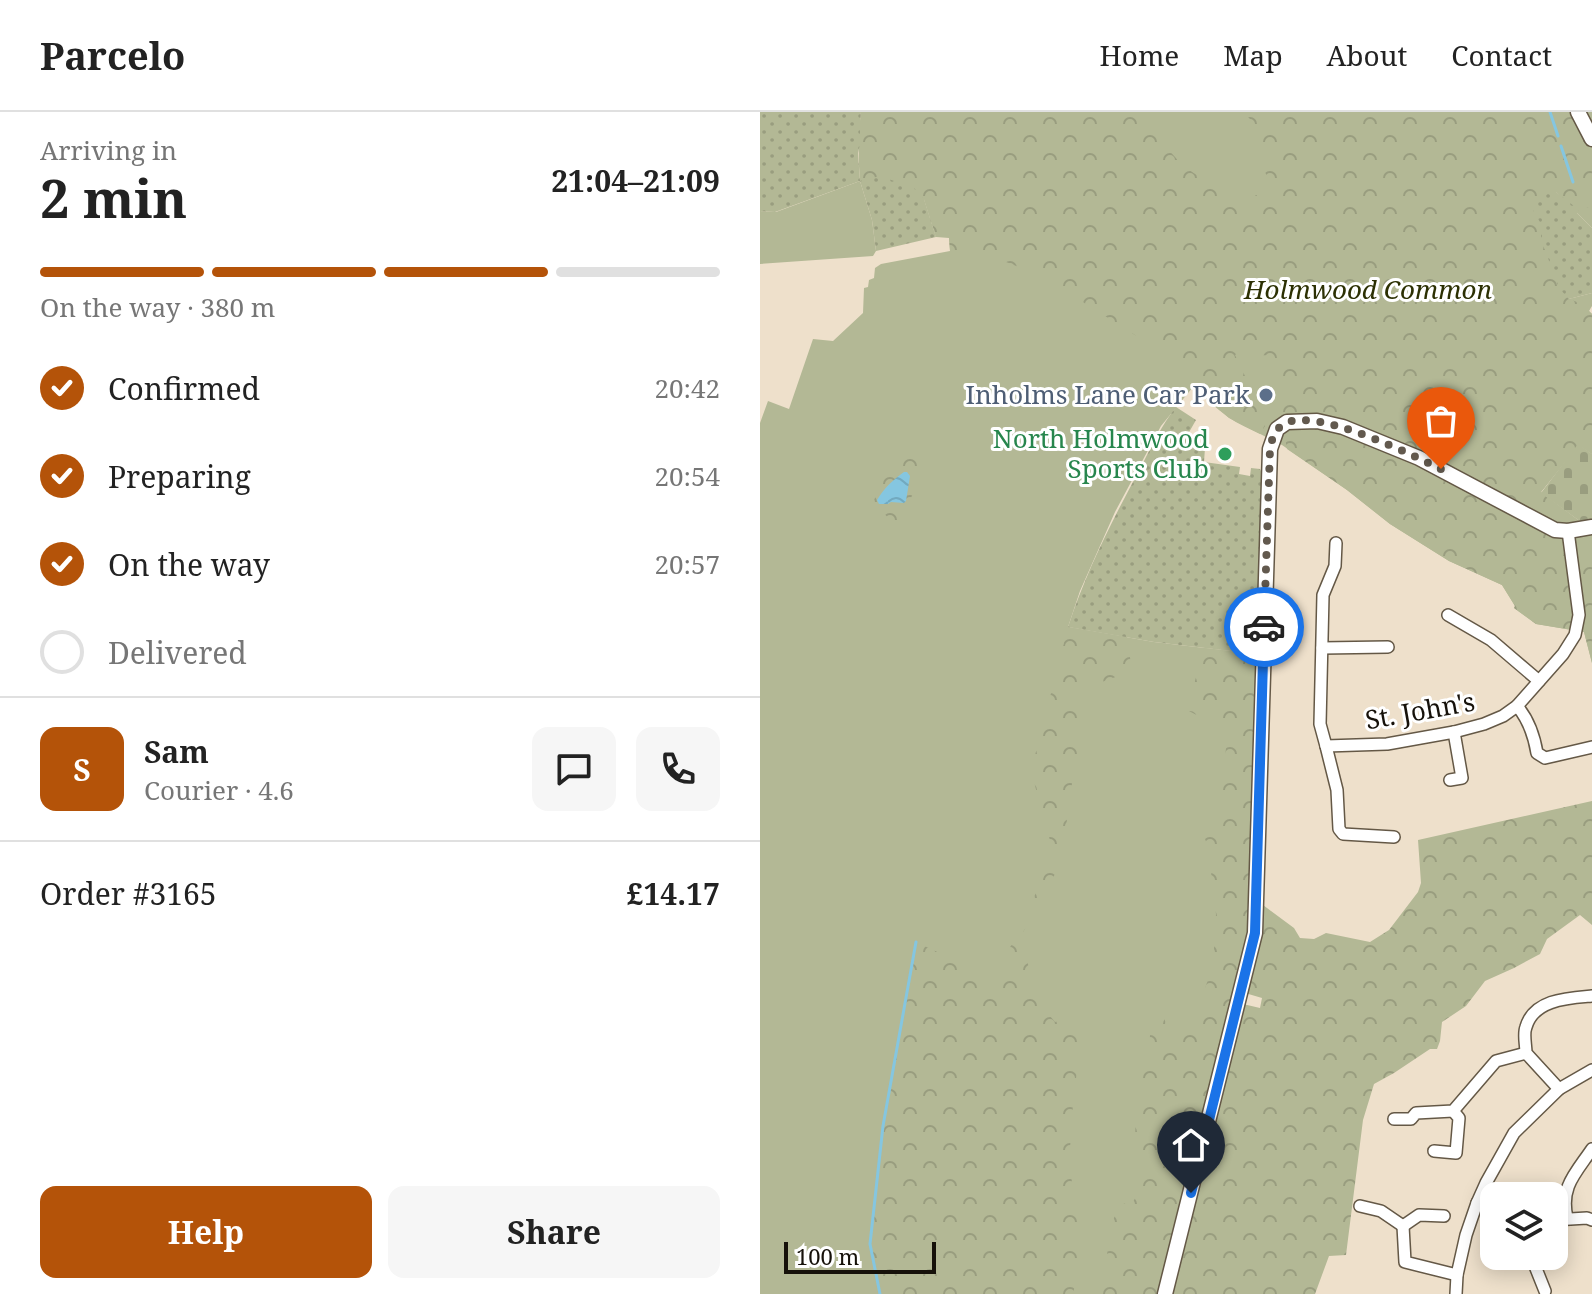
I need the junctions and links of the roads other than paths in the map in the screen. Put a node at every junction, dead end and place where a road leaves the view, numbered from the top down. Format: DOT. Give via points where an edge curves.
graph roads {
  1 [pos="1578,112"];
  2 [pos="1592,139"];
  3 [pos="1592,527"];
  4 [pos="1568,531"];
  5 [pos="1336,543"];
  6 [pos="1448,615"];
  7 [pos="1388,647"];
  8 [pos="1322,648"];
  9 [pos="1539,681"];
  10 [pos="1517,706"];
  11 [pos="1454,732"];
  12 [pos="1326,746"];
  13 [pos="1592,747"];
  14 [pos="1450,780"];
  15 [pos="1394,837"];
  16 [pos="1592,996"];
  17 [pos="1526,1053"];
  18 [pos="1592,1070"];
  19 [pos="1559,1089"];
  20 [pos="1453,1111"];
  21 [pos="1394,1119"];
  22 [pos="1592,1149"];
  23 [pos="1434,1151"];
  24 [pos="1568,1185"];
  25 [pos="1477,1203"];
  26 [pos="1480,1204"];
  27 [pos="1360,1206"];
  28 [pos="1444,1216"];
  29 [pos="1568,1219"];
  30 [pos="1592,1220"];
  31 [pos="1403,1226"];
  32 [pos="1537,1270"];
  33 [pos="1457,1275"];
  34 [pos="1545,1291"];
  35 [pos="1165,1294"];
  36 [pos="1456,1294"];
  1 -- 2 [label="street"];
  3 -- 4 [label="street"];
  4 -- 9 [label="street, St. John's" via="1579,615 1575,635"];
  4 -- 35 [label="street" via="1541,524 1419,458 1343,427 1300,420 1277,429 1270,449 1255,933"];
  5 -- 8 [label="street" via="1335,566 1323,595"];
  6 -- 9 [label="street" via="1491,640"];
  7 -- 8 [label="street"];
  8 -- 12 [label="street" via="1320,724"];
  9 -- 10 [label="street, St. John's"];
  10 -- 11 [label="street, St. John's" via="1484,724"];
  10 -- 13 [label="street" via="1537,753 1545,758"];
  11 -- 12 [label="street, St. John's" via="1387,744"];
  11 -- 14 [label="street" via="1462,778"];
  12 -- 15 [label="street" via="1337,790 1339,829 1343,834"];
  16 -- 17 [label="street" via="1556,999 1533,1013 1525,1028"];
  17 -- 19 [label="street"];
  17 -- 20 [label="street" via="1496,1061"];
  18 -- 19 [label="street"];
  19 -- 25 [label="street" via="1514,1133"];
  20 -- 21 [label="street"];
  20 -- 23 [label="street" via="1459,1118 1456,1153"];
  22 -- 24 [label="street"];
  25 -- 26 [label="street"];
  25 -- 33 [label="street"];
  27 -- 31 [label="street" via="1381,1211"];
  28 -- 31 [label="street" via="1419,1215"];
  29 -- 30 [label="street"];
  31 -- 33 [label="street" via="1405,1262"];
  32 -- 34 [label="street"];
  33 -- 36 [label="street"];
}
